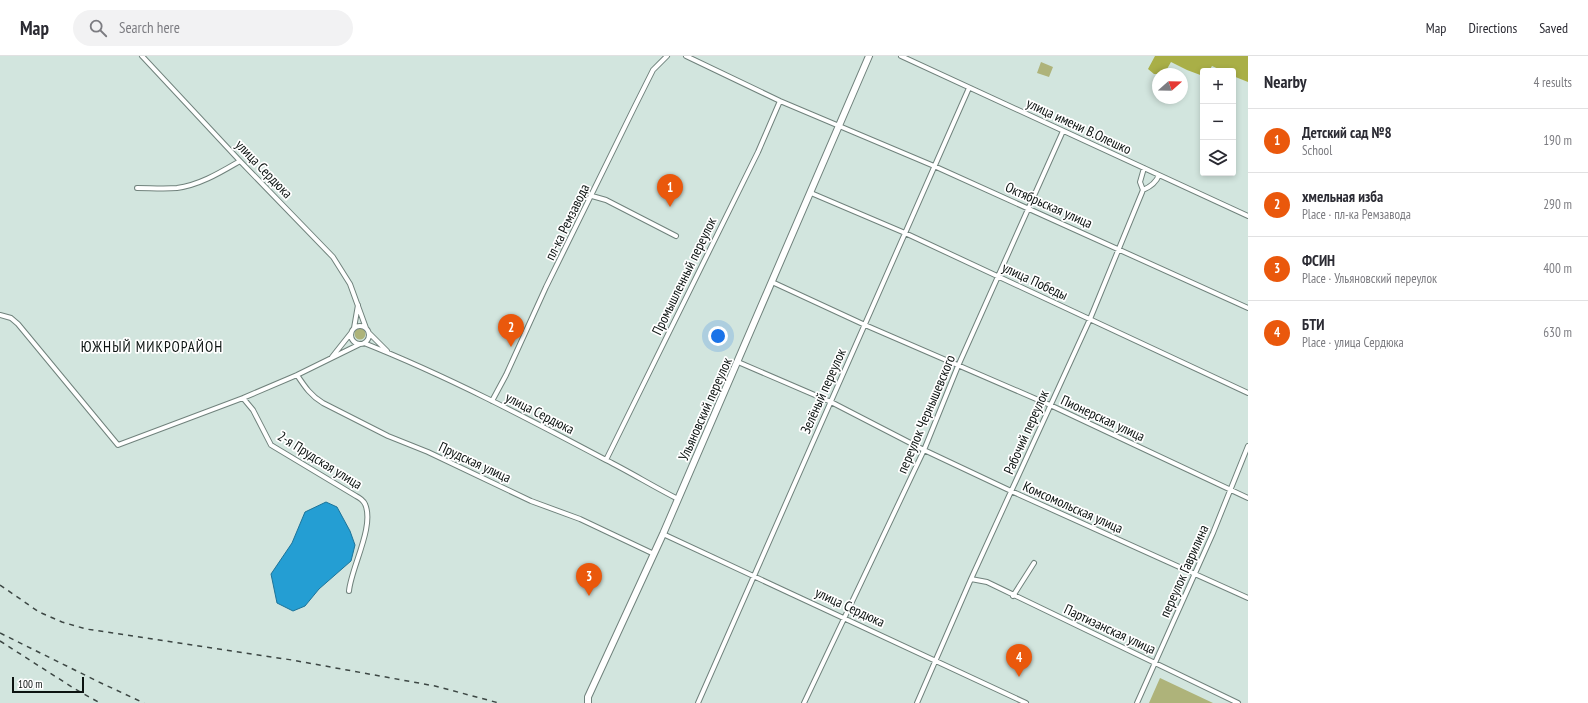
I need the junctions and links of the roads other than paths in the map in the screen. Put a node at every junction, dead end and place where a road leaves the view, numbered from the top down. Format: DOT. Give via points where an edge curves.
graph roads {
  1 [pos="142,56"];
  2 [pos="667,56"];
  3 [pos="686,56"];
  4 [pos="869,56"];
  5 [pos="901,56"];
  6 [pos="969,88"];
  7 [pos="780,101"];
  8 [pos="840,126"];
  9 [pos="1063,131"];
  10 [pos="240,161"];
  11 [pos="934,166"];
  12 [pos="1144,168"];
  13 [pos="1159,176"];
  14 [pos="137,188"];
  15 [pos="1143,190"];
  16 [pos="810,193"];
  17 [pos="592,196"];
  18 [pos="1028,208"];
  19 [pos="1248,216"];
  20 [pos="904,233"];
  21 [pos="676,236"];
  22 [pos="1118,248"];
  23 [pos="998,276"];
  24 [pos="772,282"];
  25 [pos="358,305"];
  26 [pos="1248,308"];
  27 [pos="0,315"];
  28 [pos="1090,319"];
  29 [pos="865,325"];
  30 [pos="366,328"];
  31 [pos="353,330"];
  32 [pos="369,333"];
  33 [pos="362,343"];
  34 [pos="388,352"];
  35 [pos="330,359"];
  36 [pos="738,362"];
  37 [pos="958,366"];
  38 [pos="297,375"];
  39 [pos="1248,393"];
  40 [pos="243,398"];
  41 [pos="492,401"];
  42 [pos="831,402"];
  43 [pos="1050,405"];
  44 [pos="1248,446"];
  45 [pos="924,450"];
  46 [pos="606,460"];
  47 [pos="1231,490"];
  48 [pos="1011,491"];
  49 [pos="1248,498"];
  50 [pos="678,499"];
  51 [pos="663,534"];
  52 [pos="654,554"];
  53 [pos="1034,563"];
  54 [pos="1194,573"];
  55 [pos="754,575"];
  56 [pos="971,579"];
  57 [pos="349,591"];
  58 [pos="1013,596"];
  59 [pos="1248,598"];
  60 [pos="844,617"];
  61 [pos="935,660"];
  62 [pos="1155,663"];
  63 [pos="587,701"];
  64 [pos="698,703"];
  65 [pos="804,703"];
  66 [pos="917,703"];
  67 [pos="1026,703"];
  68 [pos="1137,703"];
  69 [pos="1238,703"];
  1 -- 10 [label="street, улица Сердюка"];
  2 -- 17 [label="street, пл-ка Ремзавода" via="653,70"];
  3 -- 7 [label="street, Октябрьская улица"];
  4 -- 8 [label="main road, Ульяновский переулок"];
  5 -- 6 [label="street, улица имени В.Олешко"];
  6 -- 9 [label="street, улица имени В.Олешко"];
  6 -- 11 [label="street, Зелёный переулок"];
  7 -- 8 [label="street, Октябрьская улица"];
  7 -- 46 [label="street, Промышленный переулок" via="758,152"];
  8 -- 11 [label="street, Октябрьская улица"];
  8 -- 16 [label="main road, Ульяновский переулок"];
  9 -- 12 [label="street, улица имени В.Олешко"];
  9 -- 18 [label="street, переулок Чернышевского"];
  10 -- 14 [label="street" via="212,177 178,188"];
  10 -- 25 [label="street, улица Сердюка" via="334,257 350,284"];
  11 -- 18 [label="street, Октябрьская улица"];
  11 -- 20 [label="street, Зелёный переулок"];
  12 -- 13 [label="street, улица имени В.Олешко"];
  12 -- 15 [label="street" via="1140,182"];
  13 -- 15 [label="street, Рабочий переулок" via="1150,187"];
  13 -- 19 [label="street, улица имени В.Олешко"];
  15 -- 22 [label="street, Рабочий переулок"];
  16 -- 20 [label="street, улица Победы"];
  16 -- 24 [label="main road, Ульяновский переулок"];
  17 -- 21 [label="street" via="606,200"];
  17 -- 41 [label="street, пл-ка Ремзавода"];
  18 -- 22 [label="street, Октябрьская улица"];
  18 -- 23 [label="street, переулок Чернышевского"];
  20 -- 23 [label="street, улица Победы"];
  20 -- 29 [label="street, Зелёный переулок"];
  22 -- 26 [label="street, Октябрьская улица"];
  22 -- 28 [label="street, Рабочий переулок"];
  23 -- 28 [label="street, улица Победы"];
  23 -- 37 [label="street, переулок Чернышевского"];
  24 -- 29 [label="street, Пионерская улица"];
  24 -- 36 [label="main road, Ульяновский переулок"];
  25 -- 30 [label="street, улица Сердюка"];
  25 -- 31 [label="street"];
  27 -- 40 [label="street" via="11,318 18,324 118,445"];
  28 -- 39 [label="street, улица Победы"];
  28 -- 43 [label="street, Рабочий переулок"];
  29 -- 37 [label="street, Пионерская улица"];
  29 -- 42 [label="street, Зелёный переулок"];
  30 -- 31 [label="street" via="362,326"];
  30 -- 32 [label="street"];
  31 -- 33 [label="street" via="353,340"];
  31 -- 35 [label="street"];
  32 -- 33 [label="street" via="368,338"];
  32 -- 34 [label="street"];
  33 -- 34 [label="street, улица Сердюка"];
  33 -- 35 [label="street"];
  34 -- 41 [label="street, улица Сердюка"];
  35 -- 38 [label="street"];
  36 -- 42 [label="street, Комсомольская улица"];
  36 -- 50 [label="main road, Ульяновский переулок"];
  37 -- 43 [label="street, Пионерская улица"];
  37 -- 45 [label="street, переулок Чернышевского"];
  38 -- 40 [label="street"];
  38 -- 52 [label="street, Прудская улица" via="313,398 388,436"];
  40 -- 57 [label="street, 2-я Прудская улица" via="253,410 271,445 363,500 367,518"];
  41 -- 46 [label="street, улица Сердюка"];
  42 -- 45 [label="street, Комсомольская улица"];
  42 -- 55 [label="street, Зелёный переулок"];
  43 -- 47 [label="street, Пионерская улица"];
  43 -- 48 [label="street, Рабочий переулок"];
  44 -- 47 [label="street, переулок Гаврилина"];
  45 -- 48 [label="street, Комсомольская улица"];
  45 -- 60 [label="street, переулок Чернышевского"];
  46 -- 50 [label="street, улица Сердюка"];
  47 -- 49 [label="street, Пионерская улица"];
  47 -- 54 [label="street, переулок Гаврилина"];
  48 -- 54 [label="street, Комсомольская улица"];
  48 -- 56 [label="street, Рабочий переулок"];
  50 -- 51 [label="main road, Ульяновский переулок"];
  51 -- 52 [label="main road, Ульяновский переулок"];
  51 -- 55 [label="street, улица Сердюка"];
  52 -- 63 [label="main road, Ульяновский переулок"];
  53 -- 58 [label="street"];
  54 -- 59 [label="street, Комсомольская улица"];
  54 -- 62 [label="street, переулок Гаврилина"];
  55 -- 60 [label="street, улица Сердюка"];
  55 -- 64 [label="street, Зелёный переулок"];
  56 -- 58 [label="street, Партизанская улица" via="987,582"];
  56 -- 61 [label="street, Рабочий переулок"];
  58 -- 62 [label="street, Партизанская улица"];
  60 -- 61 [label="street, улица Сердюка"];
  60 -- 65 [label="street, переулок Чернышевского"];
  61 -- 66 [label="street, Рабочий переулок"];
  61 -- 67 [label="street, улица Сердюка"];
  62 -- 68 [label="street, переулок Гаврилина"];
  62 -- 69 [label="street, Партизанская улица"];
}
